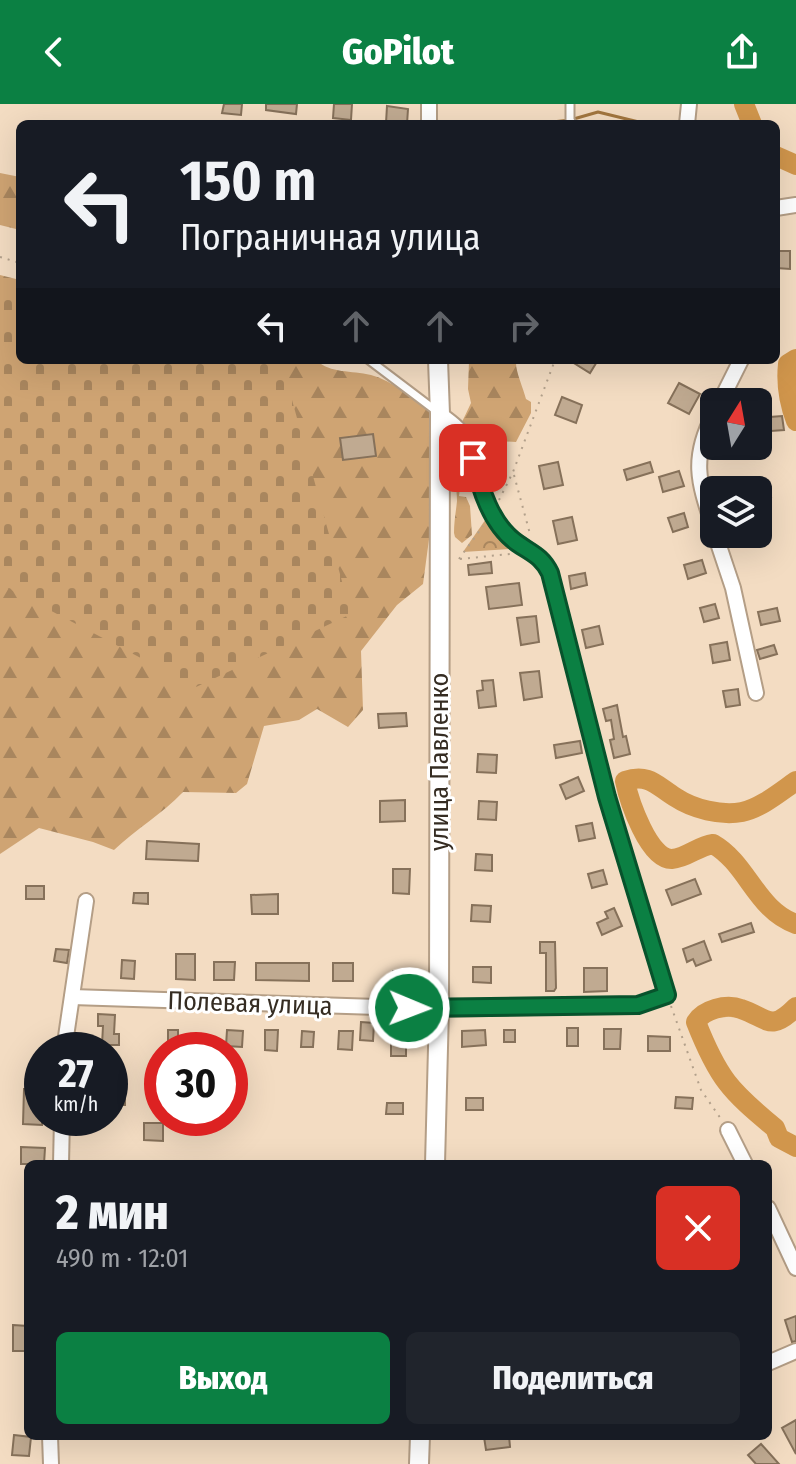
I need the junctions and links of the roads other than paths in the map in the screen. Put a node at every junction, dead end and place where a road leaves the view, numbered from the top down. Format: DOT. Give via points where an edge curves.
graph roads {
  1 [pos="374,364"];
  2 [pos="438,364"];
  3 [pos="739,364"];
  4 [pos="727,388"];
  5 [pos="440,414"];
  6 [pos="700,450"];
  7 [pos="700,476"];
  8 [pos="720,548"];
  9 [pos="756,693"];
  10 [pos="86,901"];
  11 [pos="72,997"];
  12 [pos="439,1009"];
  13 [pos="67,1032"];
  14 [pos="728,1130"];
  15 [pos="62,1136"];
  16 [pos="61,1160"];
  17 [pos="435,1160"];
  18 [pos="743,1160"];
  19 [pos="772,1214"];
  20 [pos="796,1268"];
  21 [pos="796,1351"];
  22 [pos="772,1361"];
  23 [pos="50,1440"];
  24 [pos="420,1440"];
  25 [pos="51,1464"];
  26 [pos="419,1464"];
  1 -- 5 [label="lane"];
  2 -- 5 [label="street, улица Павленко"];
  3 -- 4 [label="street"];
  5 -- 12 [label="street, улица Павленко"];
  5 -- 12 [label="street, Полевая улица" via="467,442 492,512 550,573 607,797 667,995 638,1005"];
  6 -- 7 [label="street"];
  8 -- 9 [label="street"];
  10 -- 11 [label="street"];
  11 -- 12 [label="street, Полевая улица"];
  11 -- 13 [label="street"];
  12 -- 17 [label="street, улица Павленко"];
  14 -- 18 [label="street"];
  15 -- 16 [label="street"];
  19 -- 20 [label="street"];
  21 -- 22 [label="street"];
  23 -- 25 [label="street"];
  24 -- 26 [label="street"];
}
